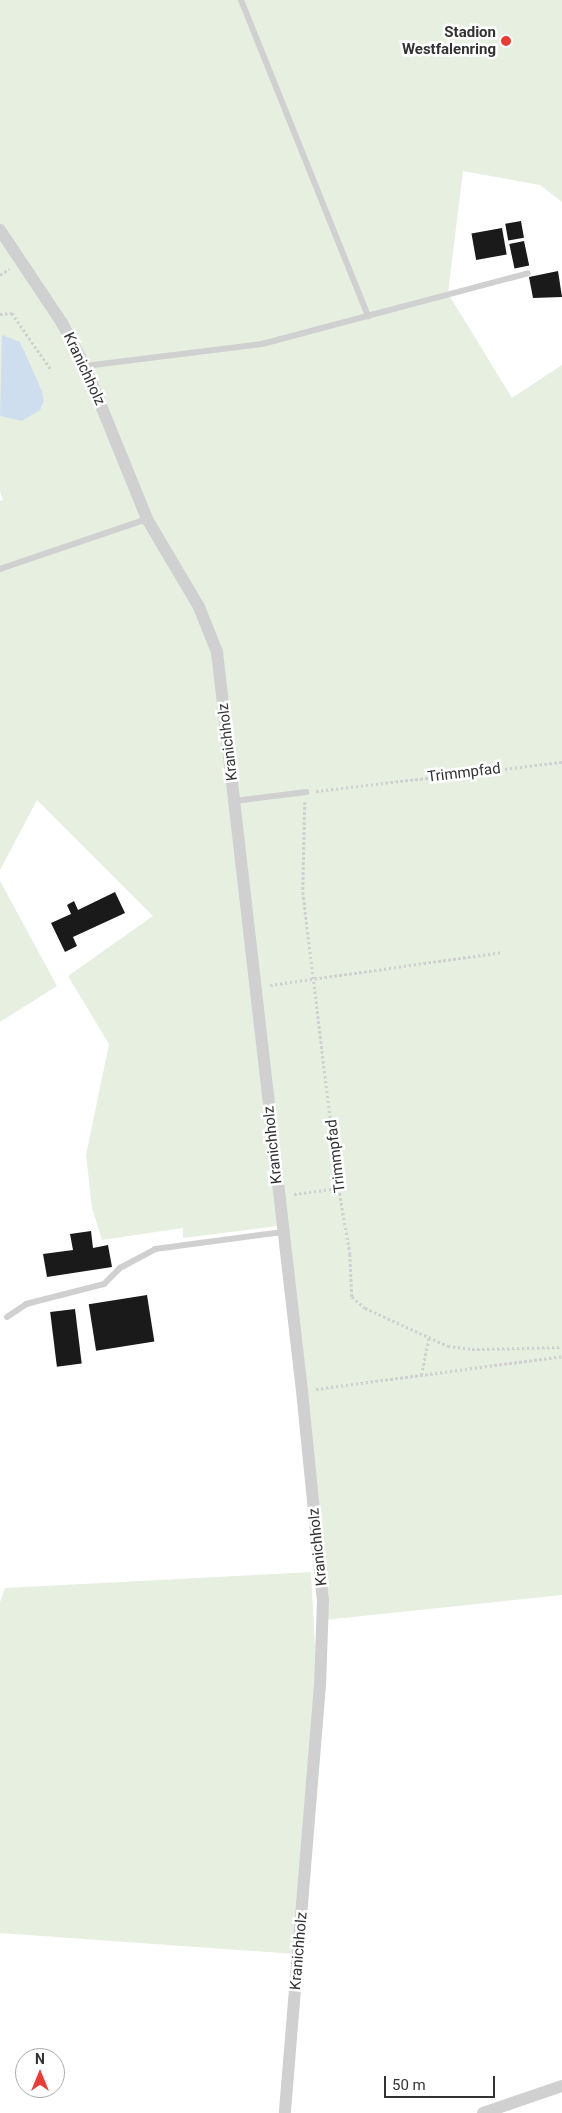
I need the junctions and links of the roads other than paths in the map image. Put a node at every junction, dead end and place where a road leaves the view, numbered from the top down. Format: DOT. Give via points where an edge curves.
graph roads {
  1 [pos="241,0"];
  2 [pos="0,230"];
  3 [pos="528,273"];
  4 [pos="368,316"];
  5 [pos="85,366"];
  6 [pos="147,519"];
  7 [pos="0,569"];
  8 [pos="306,792"];
  9 [pos="234,801"];
  10 [pos="283,1232"];
  11 [pos="7,1317"];
  12 [pos="562,2086"];
  13 [pos="285,2113"];
  14 [pos="483,2113"];
  1 -- 4 [label="lane"];
  2 -- 5 [label="street, Kranichholz" via="62,323"];
  3 -- 4 [label="lane"];
  4 -- 5 [label="lane" via="262,344"];
  5 -- 6 [label="street, Kranichholz"];
  6 -- 7 [label="lane"];
  6 -- 9 [label="street, Kranichholz" via="199,607 217,652"];
  8 -- 9 [label="lane"];
  9 -- 10 [label="street, Kranichholz"];
  10 -- 11 [label="lane" via="155,1249 120,1268 104,1284 26,1304"];
  10 -- 13 [label="street, Kranichholz" via="323,1600 320,1685"];
  12 -- 14 [label="street"];
}
